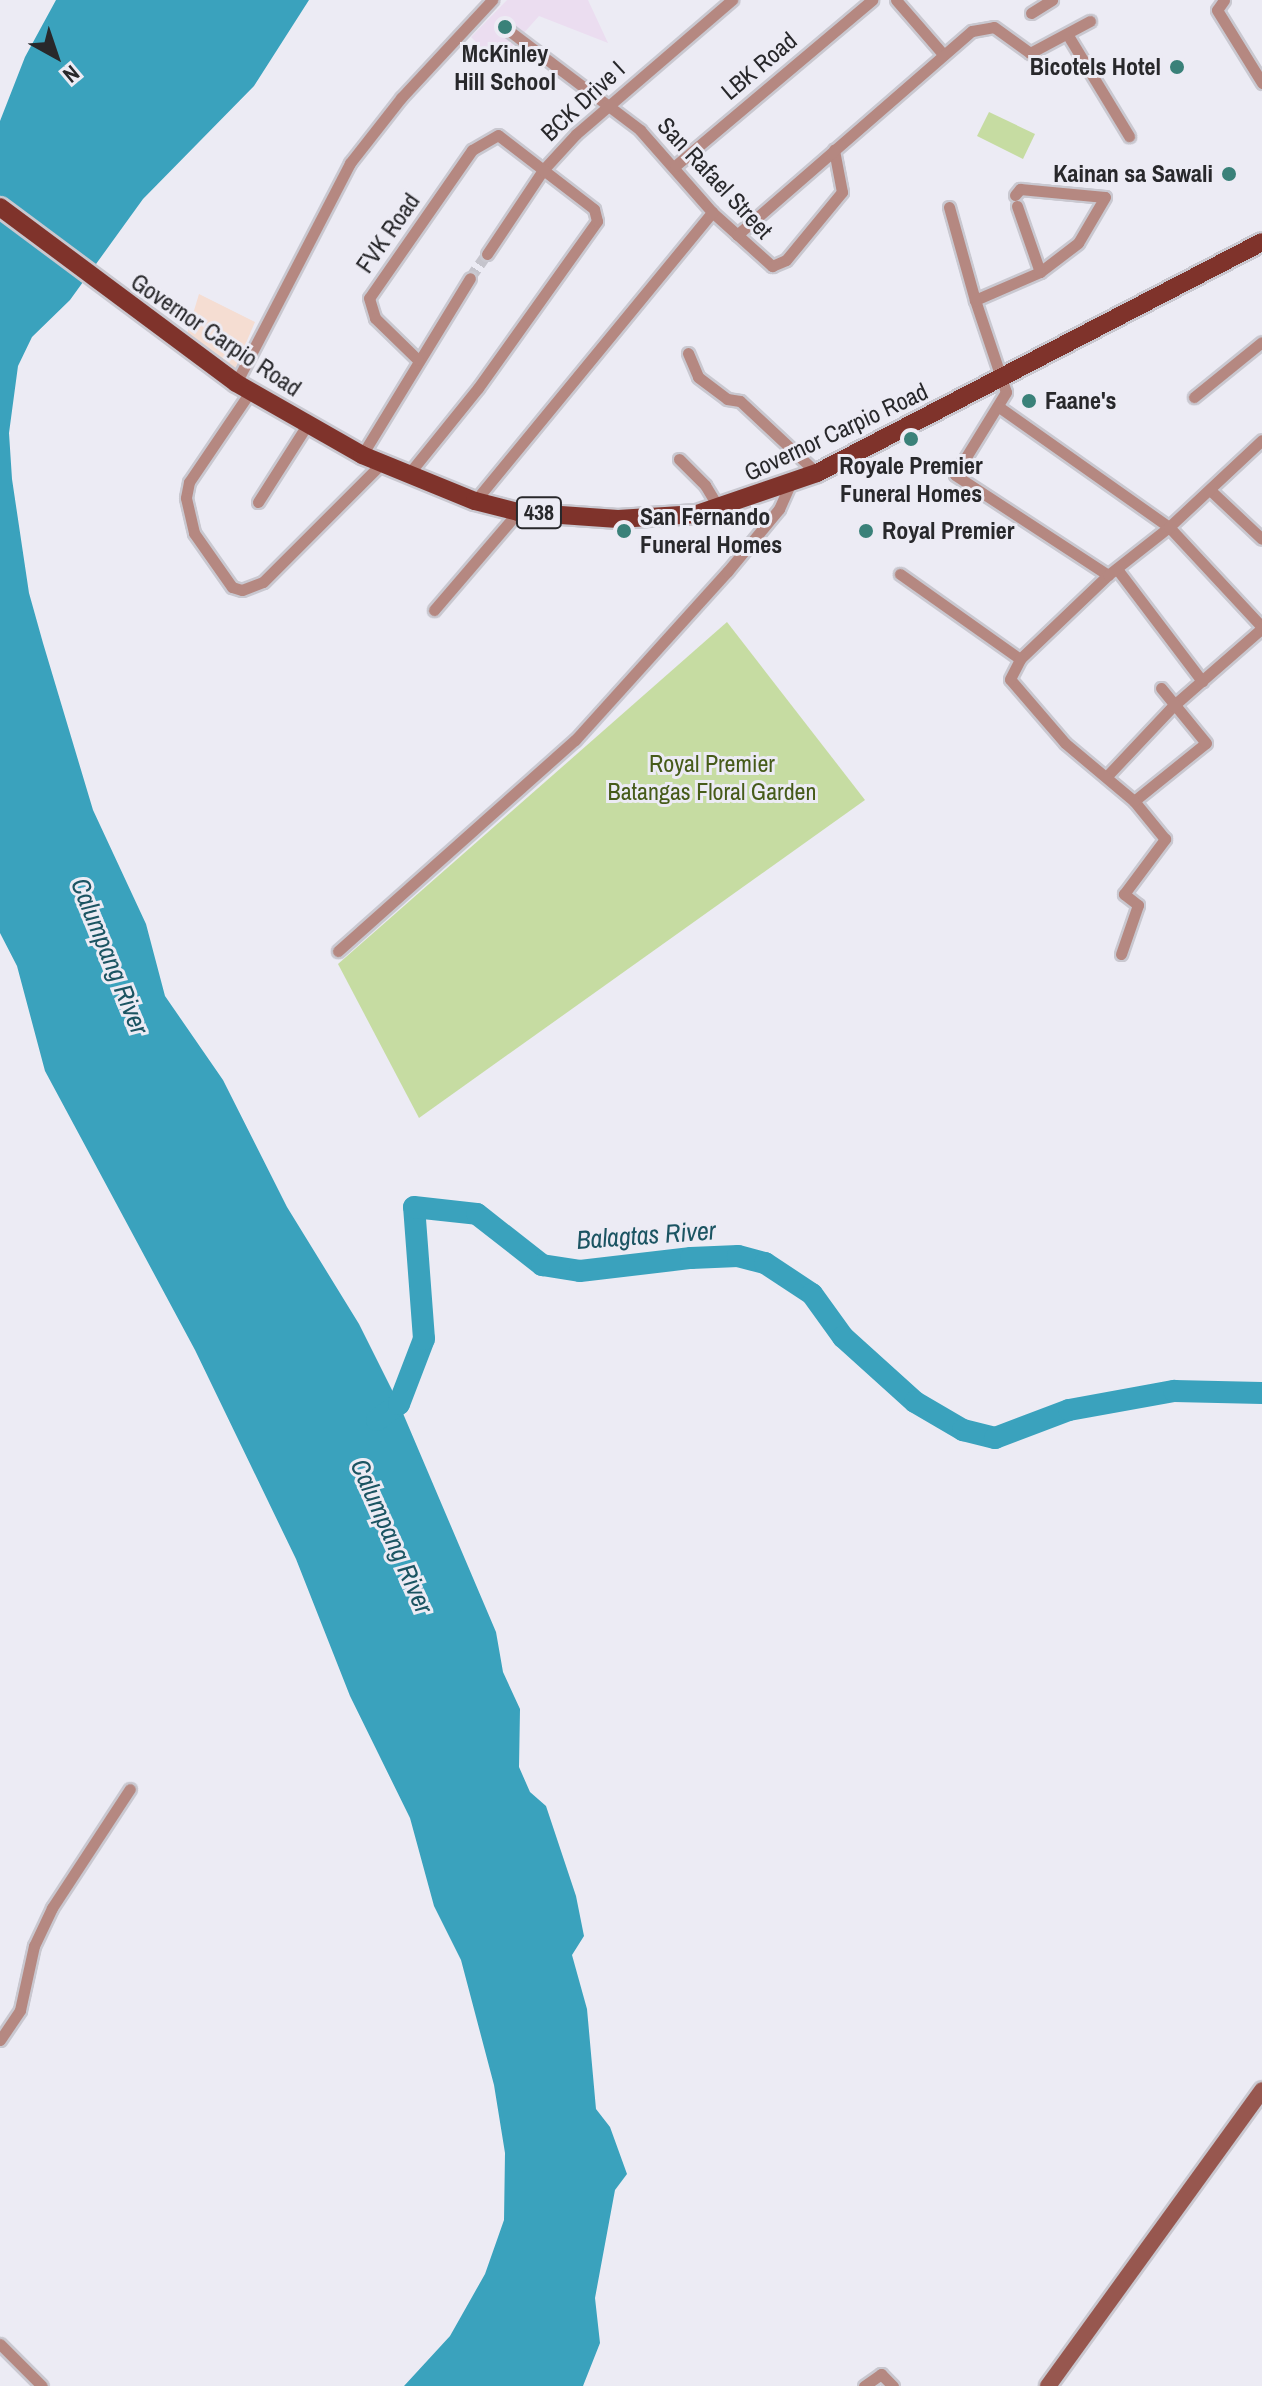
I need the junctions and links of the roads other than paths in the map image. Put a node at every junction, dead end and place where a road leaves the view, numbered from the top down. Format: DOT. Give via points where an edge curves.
graph roads {
  1 [pos="492,0"];
  2 [pos="732,0"];
  3 [pos="872,0"];
  4 [pos="896,0"];
  5 [pos="1052,0"];
  6 [pos="1224,0"];
  7 [pos="1031,13"];
  8 [pos="1090,21"];
  9 [pos="508,30"];
  10 [pos="1069,37"];
  11 [pos="943,54"];
  12 [pos="1262,83"];
  13 [pos="608,103"];
  14 [pos="1129,136"];
  15 [pos="834,150"];
  16 [pos="675,166"];
  17 [pos="543,170"];
  18 [pos="0,207"];
  19 [pos="949,207"];
  20 [pos="712,212"];
  21 [pos="737,235"];
  22 [pos="1262,242"];
  23 [pos="487,254"];
  24 [pos="1040,272"];
  25 [pos="470,278"];
  26 [pos="975,300"];
  27 [pos="1262,342"];
  28 [pos="688,353"];
  29 [pos="418,360"];
  30 [pos="1003,378"];
  31 [pos="243,388"];
  32 [pos="1194,397"];
  33 [pos="999,407"];
  34 [pos="307,425"];
  35 [pos="1262,440"];
  36 [pos="362,455"];
  37 [pos="679,459"];
  38 [pos="381,464"];
  39 [pos="817,473"];
  40 [pos="407,476"];
  41 [pos="790,484"];
  42 [pos="1210,490"];
  43 [pos="475,501"];
  44 [pos="258,502"];
  45 [pos="719,508"];
  46 [pos="518,512"];
  47 [pos="1169,527"];
  48 [pos="1262,539"];
  49 [pos="1113,572"];
  50 [pos="900,574"];
  51 [pos="434,610"];
  52 [pos="1262,627"];
  53 [pos="1020,659"];
  54 [pos="1202,681"];
  55 [pos="1161,688"];
  56 [pos="1173,706"];
  57 [pos="1107,776"];
  58 [pos="1134,801"];
  59 [pos="338,951"];
  60 [pos="1121,954"];
  61 [pos="130,1789"];
  62 [pos="0,2040"];
  63 [pos="1262,2090"];
  64 [pos="0,2344"];
  65 [pos="42,2386"];
  66 [pos="864,2386"];
  67 [pos="893,2386"];
  68 [pos="1048,2386"];
  1 -- 31 [label="street" via="358,152"];
  2 -- 13 [label="street, BCK Drive I"];
  3 -- 16 [label="street, LBK Road"];
  4 -- 11 [label="street"];
  5 -- 7 [label="street"];
  6 -- 12 [label="street" via="1217,10"];
  8 -- 10 [label="street"];
  9 -- 13 [label="street, San Rafael Street"];
  10 -- 11 [label="street" via="1030,53 994,27 982,27"];
  10 -- 14 [label="street"];
  11 -- 15 [label="street"];
  13 -- 16 [label="street, San Rafael Street"];
  13 -- 17 [label="street, BCK Drive I"];
  15 -- 21 [label="street"];
  15 -- 21 [label="street, San Rafael Street" via="842,192 786,260 772,266"];
  16 -- 20 [label="street, San Rafael Street"];
  17 -- 23 [label="street, BCK Drive I"];
  17 -- 29 [label="street, FVK Road" via="498,135 472,150 369,298 375,318"];
  17 -- 40 [label="street" via="594,209 594,227"];
  18 -- 31 [label="main road, Governor Carpio Road / 438"];
  19 -- 26 [label="street"];
  20 -- 21 [label="street, San Rafael Street"];
  20 -- 43 [label="street"];
  22 -- 30 [label="main road, Governor Carpio Road / 438"];
  24 -- 24 [label="street" via="1078,243 1105,197 1020,189 1016,201"];
  24 -- 26 [label="street"];
  25 -- 29 [label="street"];
  26 -- 30 [label="street"];
  27 -- 32 [label="street"];
  28 -- 39 [label="street" via="698,377 727,399 740,401"];
  29 -- 36 [label="street"];
  30 -- 33 [label="street" via="1006,392"];
  30 -- 39 [label="main road, Governor Carpio Road / 438"];
  31 -- 34 [label="main road, Governor Carpio Road / 438"];
  31 -- 38 [label="street" via="189,482 186,498 194,533 232,587 242,590 263,582"];
  33 -- 47 [label="street"];
  33 -- 49 [label="street" via="955,475"];
  34 -- 36 [label="main road, Governor Carpio Road / 438"];
  34 -- 44 [label="street"];
  35 -- 42 [label="street"];
  36 -- 38 [label="main road, Governor Carpio Road / 438"];
  37 -- 45 [label="street"];
  38 -- 40 [label="main road, Governor Carpio Road / 438"];
  39 -- 41 [label="main road, Governor Carpio Road / 438"];
  40 -- 43 [label="main road, Governor Carpio Road / 438"];
  41 -- 45 [label="main road, Governor Carpio Road / 438"];
  41 -- 59 [label="street" via="779,509 727,572 575,740"];
  42 -- 47 [label="street"];
  42 -- 48 [label="street"];
  43 -- 46 [label="main road, Governor Carpio Road / 438"];
  45 -- 46 [label="main road, Governor Carpio Road / 438" via="633,519"];
  46 -- 51 [label="street"];
  47 -- 49 [label="street"];
  47 -- 52 [label="street"];
  49 -- 53 [label="street"];
  49 -- 54 [label="street"];
  50 -- 53 [label="street"];
  52 -- 54 [label="street"];
  53 -- 57 [label="street" via="1010,679 1065,743"];
  54 -- 56 [label="street"];
  55 -- 56 [label="street"];
  56 -- 57 [label="street"];
  56 -- 58 [label="street" via="1206,743"];
  57 -- 58 [label="street"];
  58 -- 60 [label="street" via="1165,839 1124,894 1138,905"];
  61 -- 62 [label="street" via="52,1908 34,1946 20,2010"];
  63 -- 68 [label="street"];
  64 -- 65 [label="street"];
  66 -- 67 [label="street" via="881,2374"];
}
